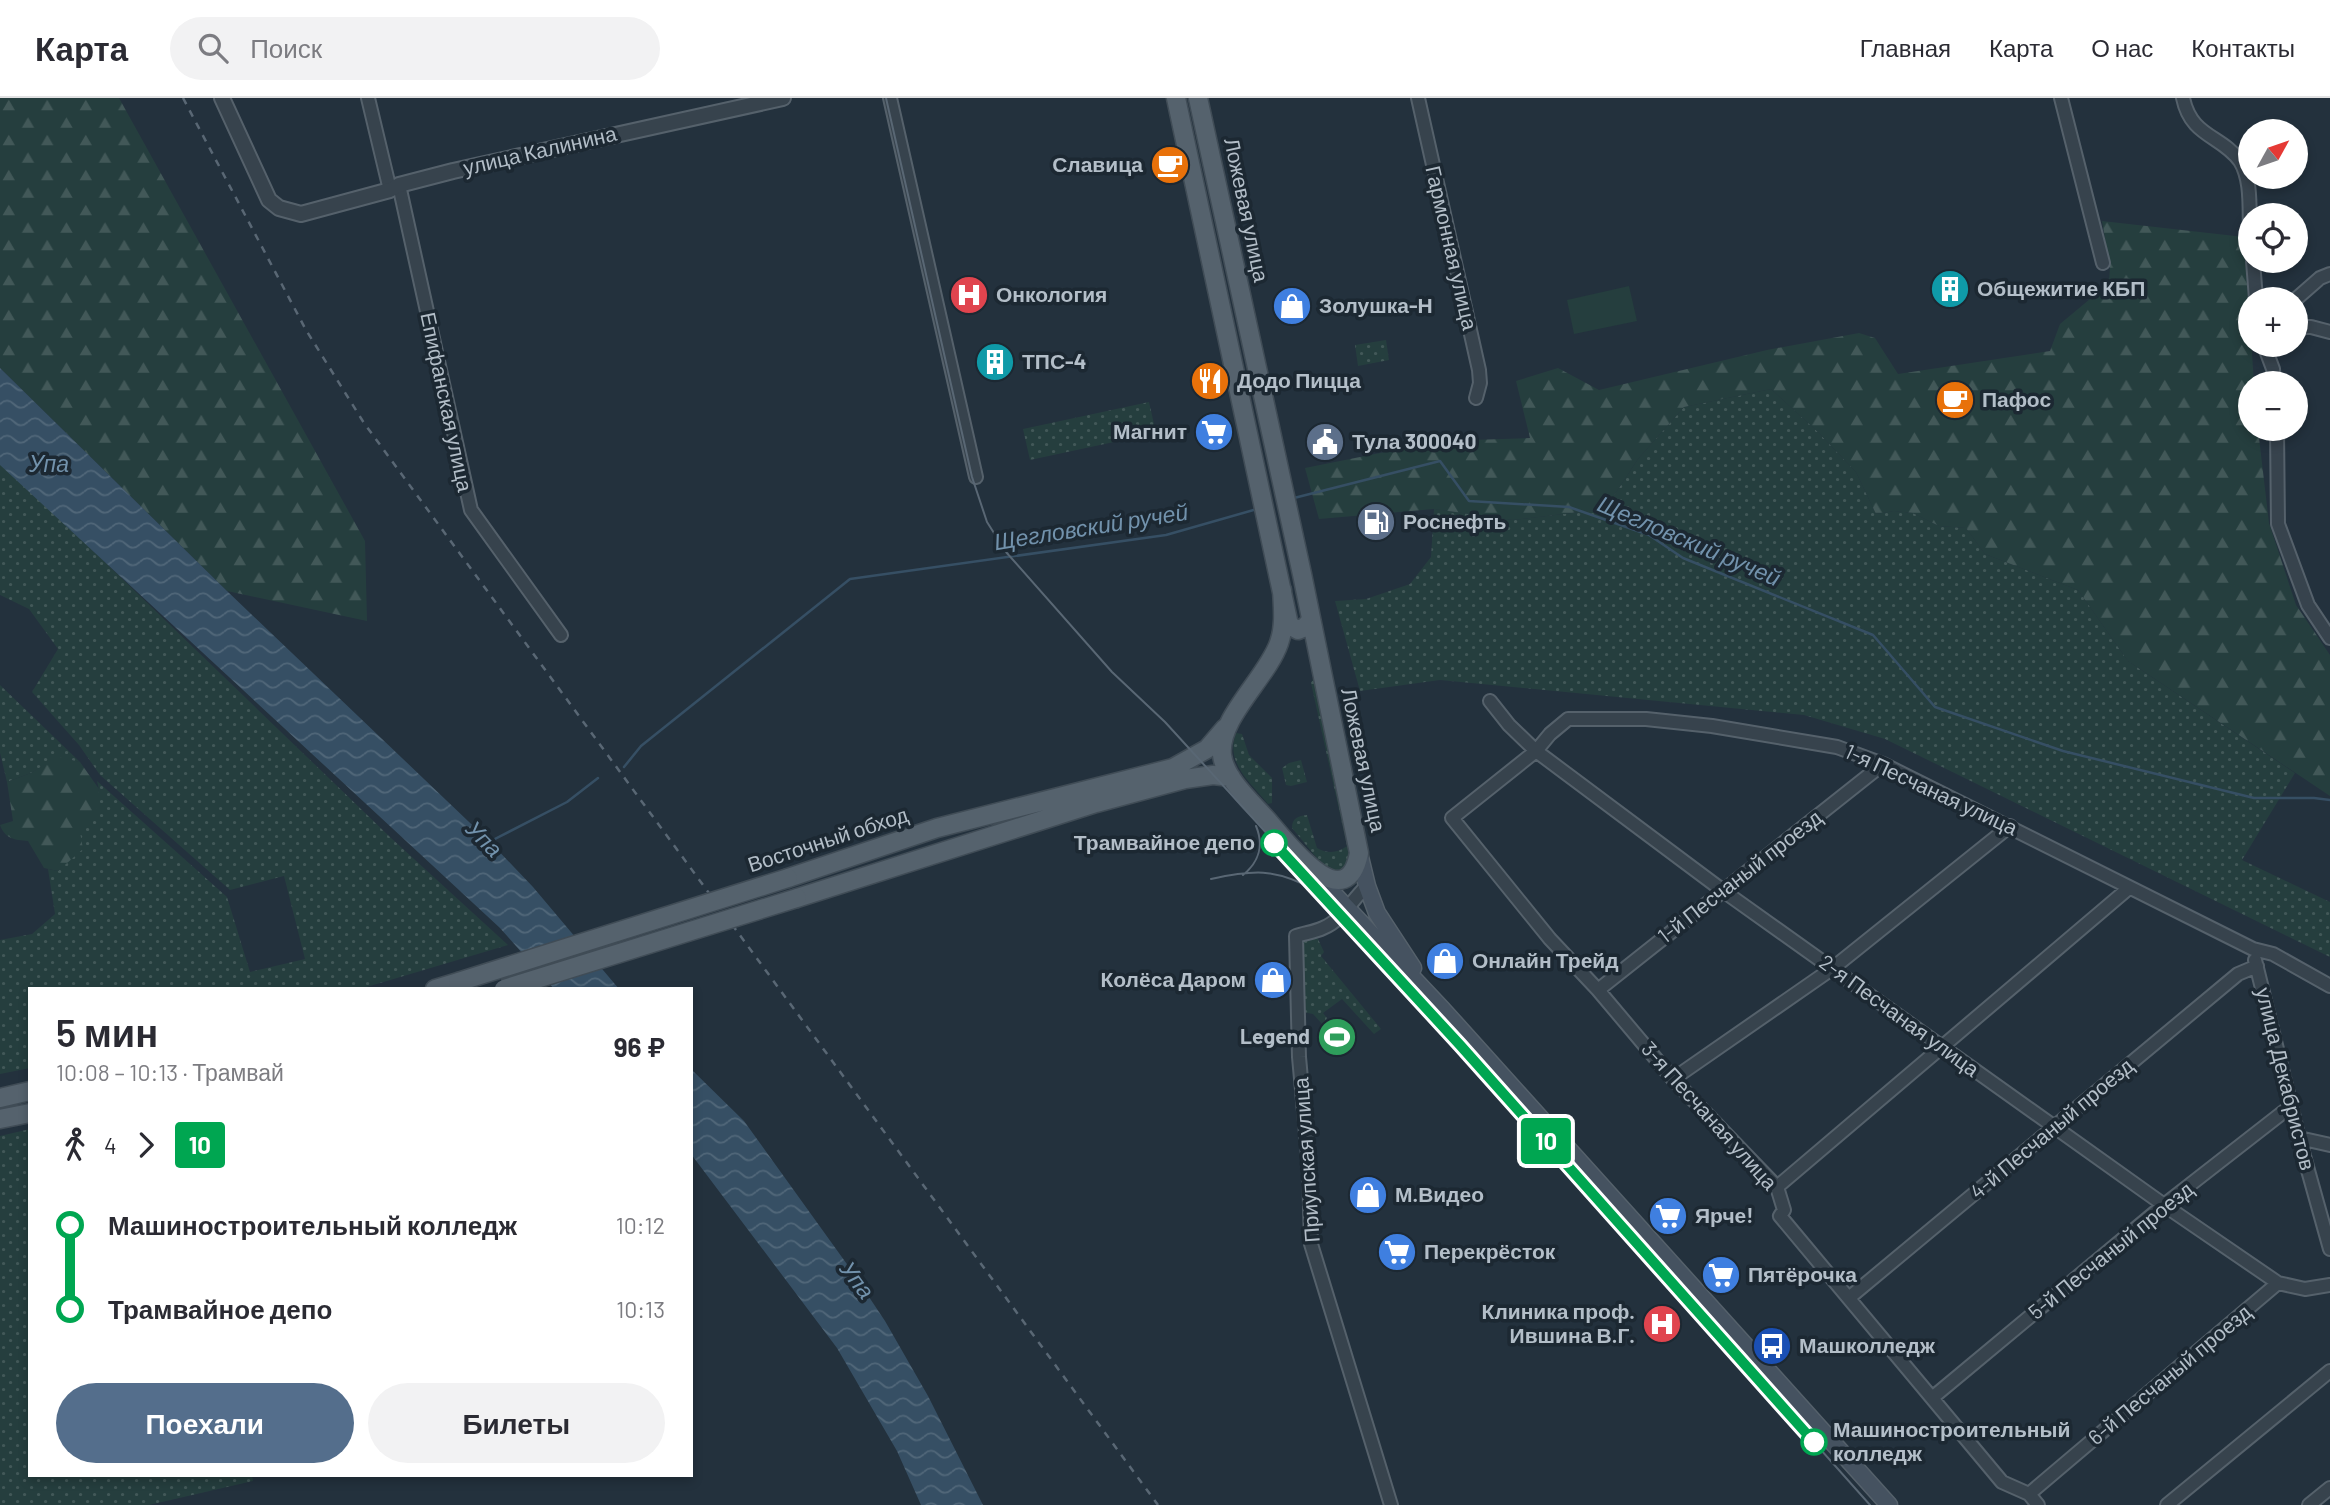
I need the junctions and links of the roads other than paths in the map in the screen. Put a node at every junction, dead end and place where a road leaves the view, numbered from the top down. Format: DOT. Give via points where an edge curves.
graph roads {
  1 [pos="222,98"];
  2 [pos="368,98"];
  3 [pos="783,98"];
  4 [pos="890,98"];
  5 [pos="1176,98"];
  6 [pos="1198,98"];
  7 [pos="1418,98"];
  8 [pos="2061,98"];
  9 [pos="2183,98"];
  10 [pos="395,187"];
  11 [pos="2249,203"];
  12 [pos="2103,263"];
  13 [pos="2330,274"];
  14 [pos="2308,288"];
  15 [pos="2308,327"];
  16 [pos="2330,332"];
  17 [pos="1476,398"];
  18 [pos="2277,441"];
  19 [pos="1277,461"];
  20 [pos="1255,464"];
  21 [pos="976,477"];
  22 [pos="1282,590"];
  23 [pos="1311,620"];
  24 [pos="561,635"];
  25 [pos="2330,638"];
  26 [pos="1490,701"];
  27 [pos="1228,726"];
  28 [pos="1536,751"];
  29 [pos="1883,764"];
  30 [pos="1231,777"];
  31 [pos="1452,818"];
  32 [pos="2010,826"];
  33 [pos="1359,853"];
  34 [pos="1308,867"];
  35 [pos="1367,886"];
  36 [pos="2129,888"];
  37 [pos="1722,890"];
  38 [pos="1347,910"];
  39 [pos="2253,949"];
  40 [pos="2257,966"];
  41 [pos="1833,968"];
  42 [pos="2330,986"];
  43 [pos="442,987"];
  44 [pos="510,987"];
  45 [pos="1598,990"];
  46 [pos="1443,1010"];
  47 [pos="1942,1046"];
  48 [pos="1673,1079"];
  49 [pos="28,1091"];
  50 [pos="0,1098"];
  51 [pos="2291,1106"];
  52 [pos="28,1113"];
  53 [pos="0,1119"];
  54 [pos="2053,1126"];
  55 [pos="2299,1138"];
  56 [pos="2330,1145"];
  57 [pos="1777,1187"];
  58 [pos="2164,1205"];
  59 [pos="2330,1249"];
  60 [pos="2278,1283"];
  61 [pos="2330,1285"];
  62 [pos="1850,1297"];
  63 [pos="2330,1371"];
  64 [pos="1932,1398"];
  65 [pos="2330,1488"];
  66 [pos="2029,1494"];
  67 [pos="1391,1505"];
  68 [pos="1889,1505"];
  69 [pos="2038,1505"];
  70 [pos="2167,1505"];
  71 [pos="2309,1505"];
  1 -- 10 [label="street, улица Калинина" via="269,200 279,208 301,214"];
  2 -- 10 [label="street, Епифанская улица"];
  3 -- 10 [label="street, улица Калинина"];
  4 -- 21 [label="street"];
  5 -- 20 [label="main road, Ложевая улица"];
  6 -- 19 [label="main road, Ложевая улица"];
  7 -- 17 [label="street, Гармонная улица" via="1479,370"];
  8 -- 12 [label="street"];
  9 -- 11 [label="street" via="2192,122 2240,162"];
  10 -- 24 [label="street, Епифанская улица" via="471,510"];
  13 -- 14 [label="street"];
  15 -- 16 [label="street"];
  18 -- 25 [label="street" via="2278,524 2308,605"];
  19 -- 20 [label="main road" via="1266,455"];
  19 -- 23 [label="main road, Ложевая улица"];
  20 -- 22 [label="main road, Ложевая улица"];
  22 -- 23 [label="main road, Ложевая улица" via="1289,625 1298,630"];
  22 -- 27 [label="main road, Ложевая улица" via="1284,618 1279,644"];
  23 -- 33 [label="main road, Ложевая улица"];
  26 -- 28 [label="street, 2-я Песчаная улица"];
  27 -- 30 [label="main road, Ложевая улица" via="1221,746"];
  27 -- 43 [label="main road, Восточный обход, bridge" via="1207,749 1173,768 937,828"];
  28 -- 29 [label="street, 1-я Песчаная улица" via="1569,719 1646,719 1837,747"];
  28 -- 31 [label="street, 1-я Песчаная улица"];
  28 -- 37 [label="street, 2-я Песчаная улица"];
  29 -- 32 [label="street, 1-я Песчаная улица"];
  29 -- 37 [label="street, 1-й Песчаный проезд"];
  30 -- 34 [label="main road, Ложевая улица"];
  30 -- 44 [label="main road, bridge" via="1185,779 1096,803"];
  31 -- 45 [label="street, 3-я Песчаная улица"];
  32 -- 36 [label="street, 1-я Песчаная улица"];
  32 -- 41 [label="street"];
  33 -- 34 [label="main road, Ложевая улица" via="1352,872 1338,880"];
  33 -- 35 [label="main road"];
  34 -- 38 [label="main road"];
  35 -- 38 [label="street, Приупская улица"];
  35 -- 46 [label="main road" via="1388,932"];
  36 -- 39 [label="street, 1-я Песчаная улица"];
  36 -- 47 [label="street"];
  37 -- 41 [label="street, 2-я Песчаная улица"];
  37 -- 45 [label="street, 1-й Песчаный проезд"];
  38 -- 46 [label="main road"];
  38 -- 67 [label="street, Приупская улица" via="1321,930 1296,936 1311,1244"];
  39 -- 40 [label="street, улица Декабристов"];
  39 -- 42 [label="street, 1-я Песчаная улица" via="2273,954"];
  40 -- 51 [label="street, улица Декабристов"];
  40 -- 54 [label="street, 4-й Песчаный проезд" via="2238,974"];
  41 -- 47 [label="street, 2-я Песчаная улица"];
  41 -- 48 [label="street"];
  45 -- 48 [label="street, 3-я Песчаная улица"];
  46 -- 68 [label="main road"];
  47 -- 54 [label="street, 2-я Песчаная улица"];
  47 -- 57 [label="street"];
  48 -- 57 [label="street, 3-я Песчаная улица"];
  49 -- 50 [label="main road"];
  51 -- 55 [label="street, улица Декабристов"];
  51 -- 58 [label="street, 5-й Песчаный проезд"];
  52 -- 53 [label="main road"];
  54 -- 58 [label="street, 2-я Песчаная улица"];
  54 -- 62 [label="street, 4-й Песчаный проезд"];
  55 -- 56 [label="street"];
  55 -- 59 [label="street, улица Декабристов"];
  57 -- 62 [label="street, 3-я Песчаная улица" via="1784,1210 1780,1216"];
  58 -- 60 [label="street, 2-я Песчаная улица"];
  58 -- 64 [label="street, 5-й Песчаный проезд"];
  60 -- 61 [label="street, 2-я Песчаная улица" via="2305,1289"];
  60 -- 66 [label="street, 6-й Песчаный проезд"];
  62 -- 64 [label="street, 3-я Песчаная улица"];
  63 -- 70 [label="street"];
  64 -- 66 [label="street, 3-я Песчаная улица" via="2002,1482"];
  65 -- 71 [label="street"];
  66 -- 69 [label="street, 3-я Песчаная улица"];
}
